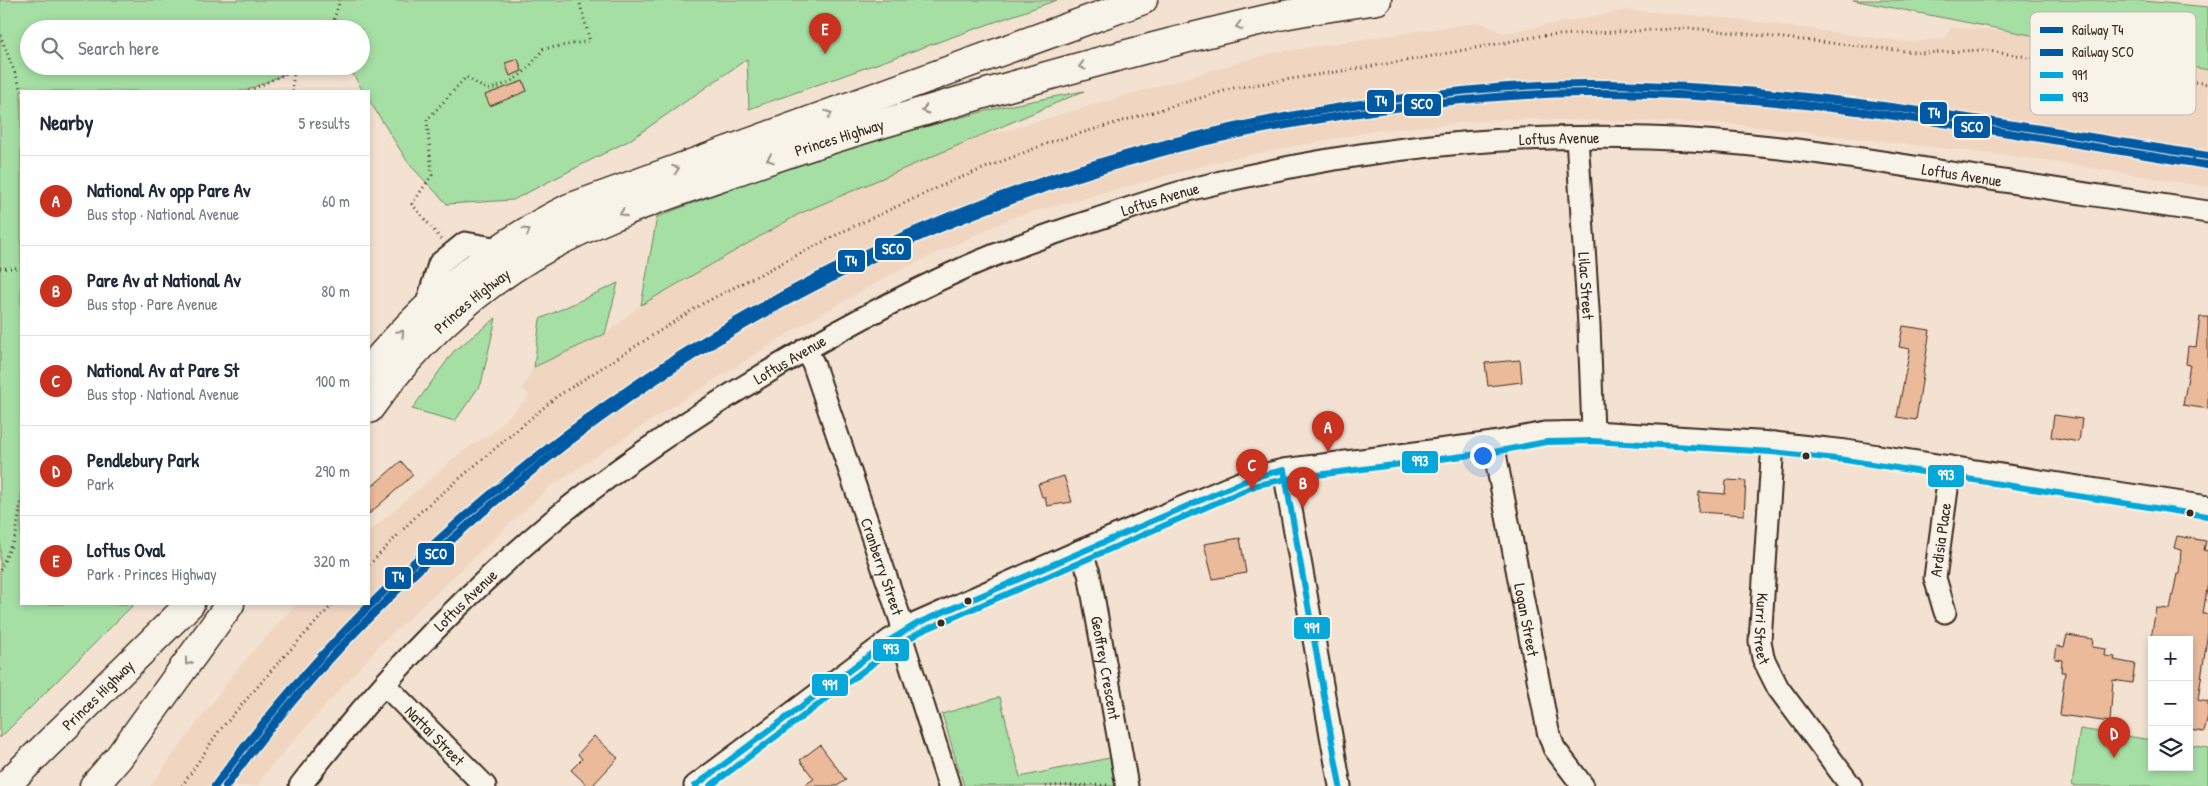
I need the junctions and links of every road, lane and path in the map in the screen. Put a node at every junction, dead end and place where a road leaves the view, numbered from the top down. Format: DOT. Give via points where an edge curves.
graph roads {
  1 [pos="340,0"];
  2 [pos="579,0"];
  3 [pos="1143,0"];
  4 [pos="1324,0"];
  5 [pos="1378,0"];
  6 [pos="1286,15"];
  7 [pos="334,20"];
  8 [pos="0,35"];
  9 [pos="285,75"];
  10 [pos="294,75"];
  11 [pos="22,90"];
  12 [pos="251,90"];
  13 [pos="292,90"];
  14 [pos="1577,138"];
  15 [pos="2208,212"];
  16 [pos="499,249"];
  17 [pos="453,253"];
  18 [pos="0,268"];
  19 [pos="20,268"];
  20 [pos="426,307"];
  21 [pos="805,349"];
  22 [pos="370,369"];
  23 [pos="370,408"];
  24 [pos="1593,432"];
  25 [pos="1773,443"];
  26 [pos="1493,444"];
  27 [pos="1950,467"];
  28 [pos="1284,470"];
  29 [pos="2208,507"];
  30 [pos="20,508"];
  31 [pos="1080,551"];
  32 [pos="0,570"];
  33 [pos="189,605"];
  34 [pos="229,605"];
  35 [pos="332,605"];
  36 [pos="1945,612"];
  37 [pos="904,632"];
  38 [pos="151,644"];
  39 [pos="385,685"];
  40 [pos="5,786"];
  41 [pos="26,786"];
  42 [pos="94,786"];
  43 [pos="182,786"];
  44 [pos="300,786"];
  45 [pos="485,786"];
  46 [pos="695,786"];
  47 [pos="949,786"];
  48 [pos="1046,786"];
  49 [pos="1127,786"];
  50 [pos="1340,786"];
  51 [pos="1583,786"];
  52 [pos="1851,786"];
  1 -- 7 [label="path"];
  2 -- 17 [label="path" via="590,41 543,49 532,65 509,85 487,90 466,76 427,120 432,175 412,204"];
  16 -- 3 [label="highway, Princes Highway, one-way" via="569,208"];
  4 -- 6 [label="highway"];
  5 -- 6 [label="highway, Princes Highway"];
  6 -- 23 [label="highway, Princes Highway, one-way" via="1080,66 896,119 783,154 603,221 528,258 477,295 414,352"];
  8 -- 11 [label="path"];
  9 -- 12 [label="path"];
  10 -- 13 [label="path"];
  14 -- 15 [label="street, Loftus Avenue" via="1649,138 1801,149"];
  14 -- 21 [label="street, Loftus Avenue" via="1494,141 1380,153 1297,166 1193,189 1035,239 968,266"];
  14 -- 24 [label="street, Lilac Street"];
  16 -- 17 [label="street" via="465,243"];
  16 -- 20 [label="highway, Princes Highway"];
  17 -- 20 [label="street" via="439,264"];
  18 -- 19 [label="path"];
  22 -- 20 [label="highway, Princes Highway, one-way"];
  21 -- 37 [label="street, Cranberry Street" via="813,363"];
  21 -- 39 [label="street, Loftus Avenue" via="655,443 548,524 411,655"];
  24 -- 25 [label="street"];
  24 -- 26 [label="street" via="1545,434"];
  25 -- 27 [label="street"];
  25 -- 52 [label="street, Kurri Street" via="1760,641 1763,658 1778,688"];
  26 -- 28 [label="street"];
  26 -- 51 [label="street, Logan Street" via="1548,731 1554,748"];
  27 -- 29 [label="street"];
  27 -- 36 [label="street, Ardisia Place" via="1935,578"];
  28 -- 31 [label="street" via="1254,477"];
  28 -- 50 [label="street"];
  30 -- 32 [label="path" via="16,535"];
  31 -- 37 [label="street"];
  31 -- 49 [label="street, Geoffrey Crescent" via="1089,573"];
  33 -- 38 [label="highway, Princes Highway"];
  34 -- 42 [label="highway, one-way" via="119,757"];
  35 -- 43 [label="path" via="219,731"];
  37 -- 46 [label="street"];
  37 -- 47 [label="street, Cranberry Street" via="904,645"];
  38 -- 40 [label="highway, Princes Highway"];
  38 -- 41 [label="highway" via="68,743"];
  39 -- 44 [label="street, Loftus Avenue"];
  39 -- 45 [label="street, Nattai Street"];
  48 -- 49 [label="path"];
}
